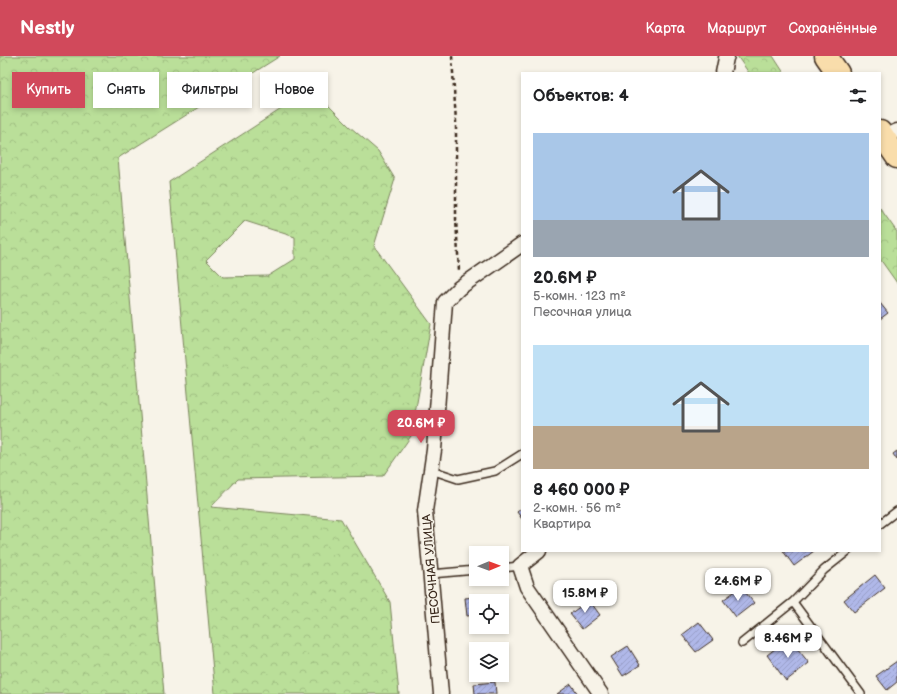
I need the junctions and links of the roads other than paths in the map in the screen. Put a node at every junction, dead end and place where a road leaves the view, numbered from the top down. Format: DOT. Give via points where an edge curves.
graph roads {
  1 [pos="727,56"];
  2 [pos="826,56"];
  3 [pos="723,72"];
  4 [pos="837,72"];
  5 [pos="887,134"];
  6 [pos="897,156"];
  7 [pos="521,245"];
  8 [pos="521,455"];
  9 [pos="431,470"];
  10 [pos="897,510"];
  11 [pos="881,523"];
  12 [pos="538,552"];
  13 [pos="847,552"];
  14 [pos="520,566"];
  15 [pos="509,567"];
  16 [pos="469,571"];
  17 [pos="431,574"];
  18 [pos="793,602"];
  19 [pos="742,643"];
  20 [pos="441,694"];
  21 [pos="601,694"];
  22 [pos="861,694"];
  1 -- 3 [label="street"];
  2 -- 4 [label="main road"];
  5 -- 6 [label="main road"];
  7 -- 9 [label="street, ПЕСОЧНАЯ УЛИЦА" via="460,288 445,302"];
  8 -- 9 [label="lane" via="495,471 458,479"];
  9 -- 17 [label="street, ПЕСОЧНАЯ УЛИЦА" via="425,511"];
  10 -- 11 [label="lane"];
  12 -- 14 [label="street"];
  13 -- 18 [label="lane" via="824,570"];
  14 -- 15 [label="lane"];
  14 -- 21 [label="street" via="527,587"];
  16 -- 17 [label="lane"];
  17 -- 20 [label="street, ПЕСОЧНАЯ УЛИЦА"];
  18 -- 19 [label="lane"];
  18 -- 22 [label="lane"];
}
